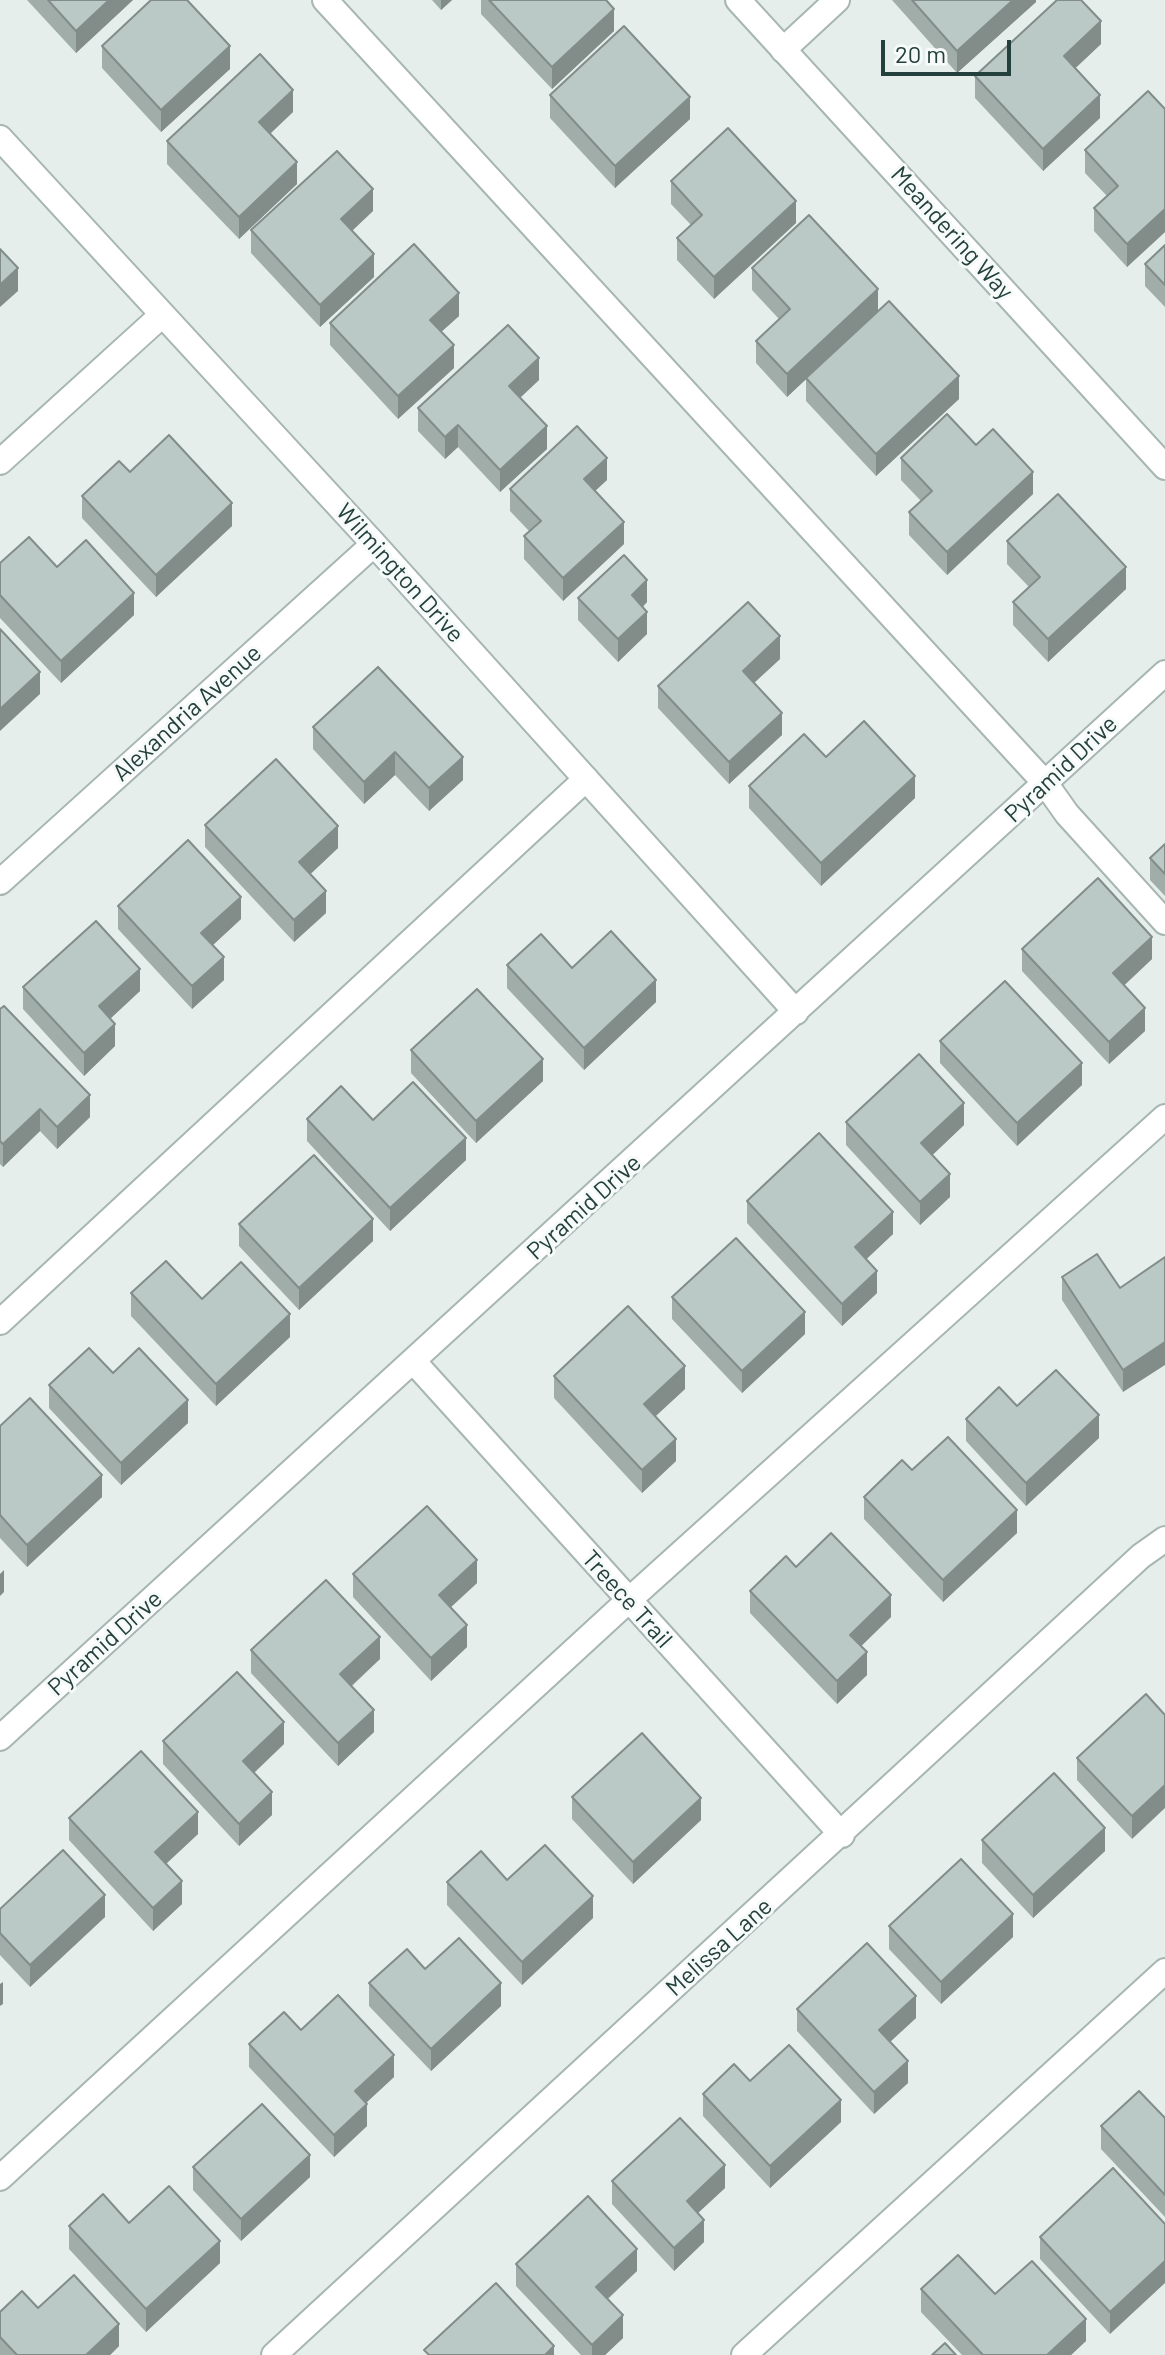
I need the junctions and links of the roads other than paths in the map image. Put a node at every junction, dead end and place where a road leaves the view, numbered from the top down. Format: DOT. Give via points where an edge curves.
graph roads {
  1 [pos="325,0"];
  2 [pos="738,0"];
  3 [pos="837,0"];
  4 [pos="783,50"];
  5 [pos="0,138"];
  6 [pos="162,315"];
  7 [pos="0,462"];
  8 [pos="1165,467"];
  9 [pos="374,544"];
  10 [pos="1165,673"];
  11 [pos="586,779"];
  12 [pos="1045,783"];
  13 [pos="0,882"];
  14 [pos="1165,922"];
  15 [pos="796,1012"];
  16 [pos="1165,1117"];
  17 [pos="0,1322"];
  18 [pos="414,1362"];
  19 [pos="1165,1539"];
  20 [pos="629,1600"];
  21 [pos="0,1738"];
  22 [pos="842,1835"];
  23 [pos="1165,1971"];
  24 [pos="0,2178"];
  25 [pos="274,2355"];
  26 [pos="744,2355"];
  1 -- 12 [label="street"];
  2 -- 4 [label="street, Meandering Way"];
  3 -- 4 [label="street"];
  4 -- 8 [label="street, Meandering Way"];
  5 -- 6 [label="street, Wilmington Drive"];
  6 -- 7 [label="street"];
  6 -- 9 [label="street, Wilmington Drive"];
  9 -- 11 [label="street, Wilmington Drive"];
  9 -- 13 [label="street, Alexandria Avenue"];
  10 -- 12 [label="street, Pyramid Drive"];
  11 -- 15 [label="street, Wilmington Drive"];
  11 -- 17 [label="street"];
  12 -- 14 [label="street"];
  12 -- 15 [label="street, Pyramid Drive"];
  15 -- 18 [label="street, Pyramid Drive"];
  16 -- 20 [label="street"];
  18 -- 20 [label="street, Treece Trail"];
  18 -- 21 [label="street, Pyramid Drive"];
  19 -- 22 [label="street, Melissa Lane"];
  20 -- 22 [label="street, Treece Trail"];
  20 -- 24 [label="street"];
  22 -- 25 [label="street, Melissa Lane"];
  23 -- 26 [label="street"];
}
